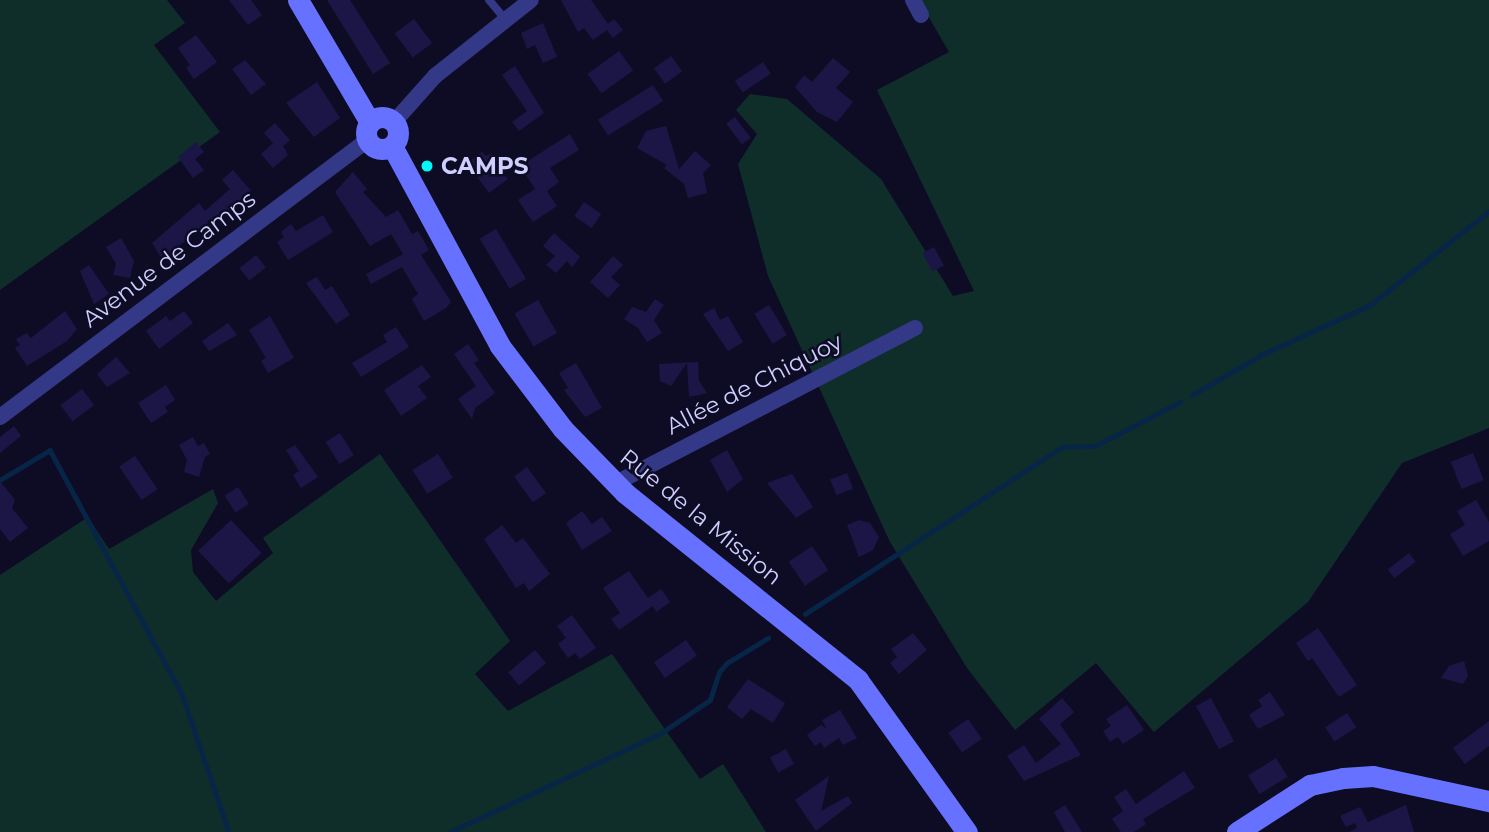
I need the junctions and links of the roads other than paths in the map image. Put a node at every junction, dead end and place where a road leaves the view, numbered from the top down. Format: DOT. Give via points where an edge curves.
graph roads {
  1 [pos="298,0"];
  2 [pos="489,0"];
  3 [pos="531,0"];
  4 [pos="913,0"];
  5 [pos="921,15"];
  6 [pos="506,20"];
  7 [pos="394,122"];
  8 [pos="368,131"];
  9 [pos="391,146"];
  10 [pos="915,328"];
  11 [pos="0,417"];
  12 [pos="614,484"];
  13 [pos="1489,802"];
  14 [pos="967,832"];
  15 [pos="1237,832"];
  1 -- 8 [label="main road"];
  2 -- 6 [label="lane"];
  3 -- 6 [label="street"];
  4 -- 5 [label="street"];
  6 -- 7 [label="street" via="435,76"];
  7 -- 8 [label="main road" via="384,117"];
  7 -- 9 [label="main road" via="398,132"];
  8 -- 9 [label="main road" via="378,148"];
  8 -- 11 [label="street, Avenue de Camps"];
  9 -- 12 [label="main road, Rue de la Mission" via="500,346 529,389"];
  10 -- 12 [label="street, Allée de Chiquoy"];
  12 -- 14 [label="main road, Rue de la Mission" via="858,680"];
  13 -- 15 [label="main road" via="1373,776 1343,778 1310,785"];
}
